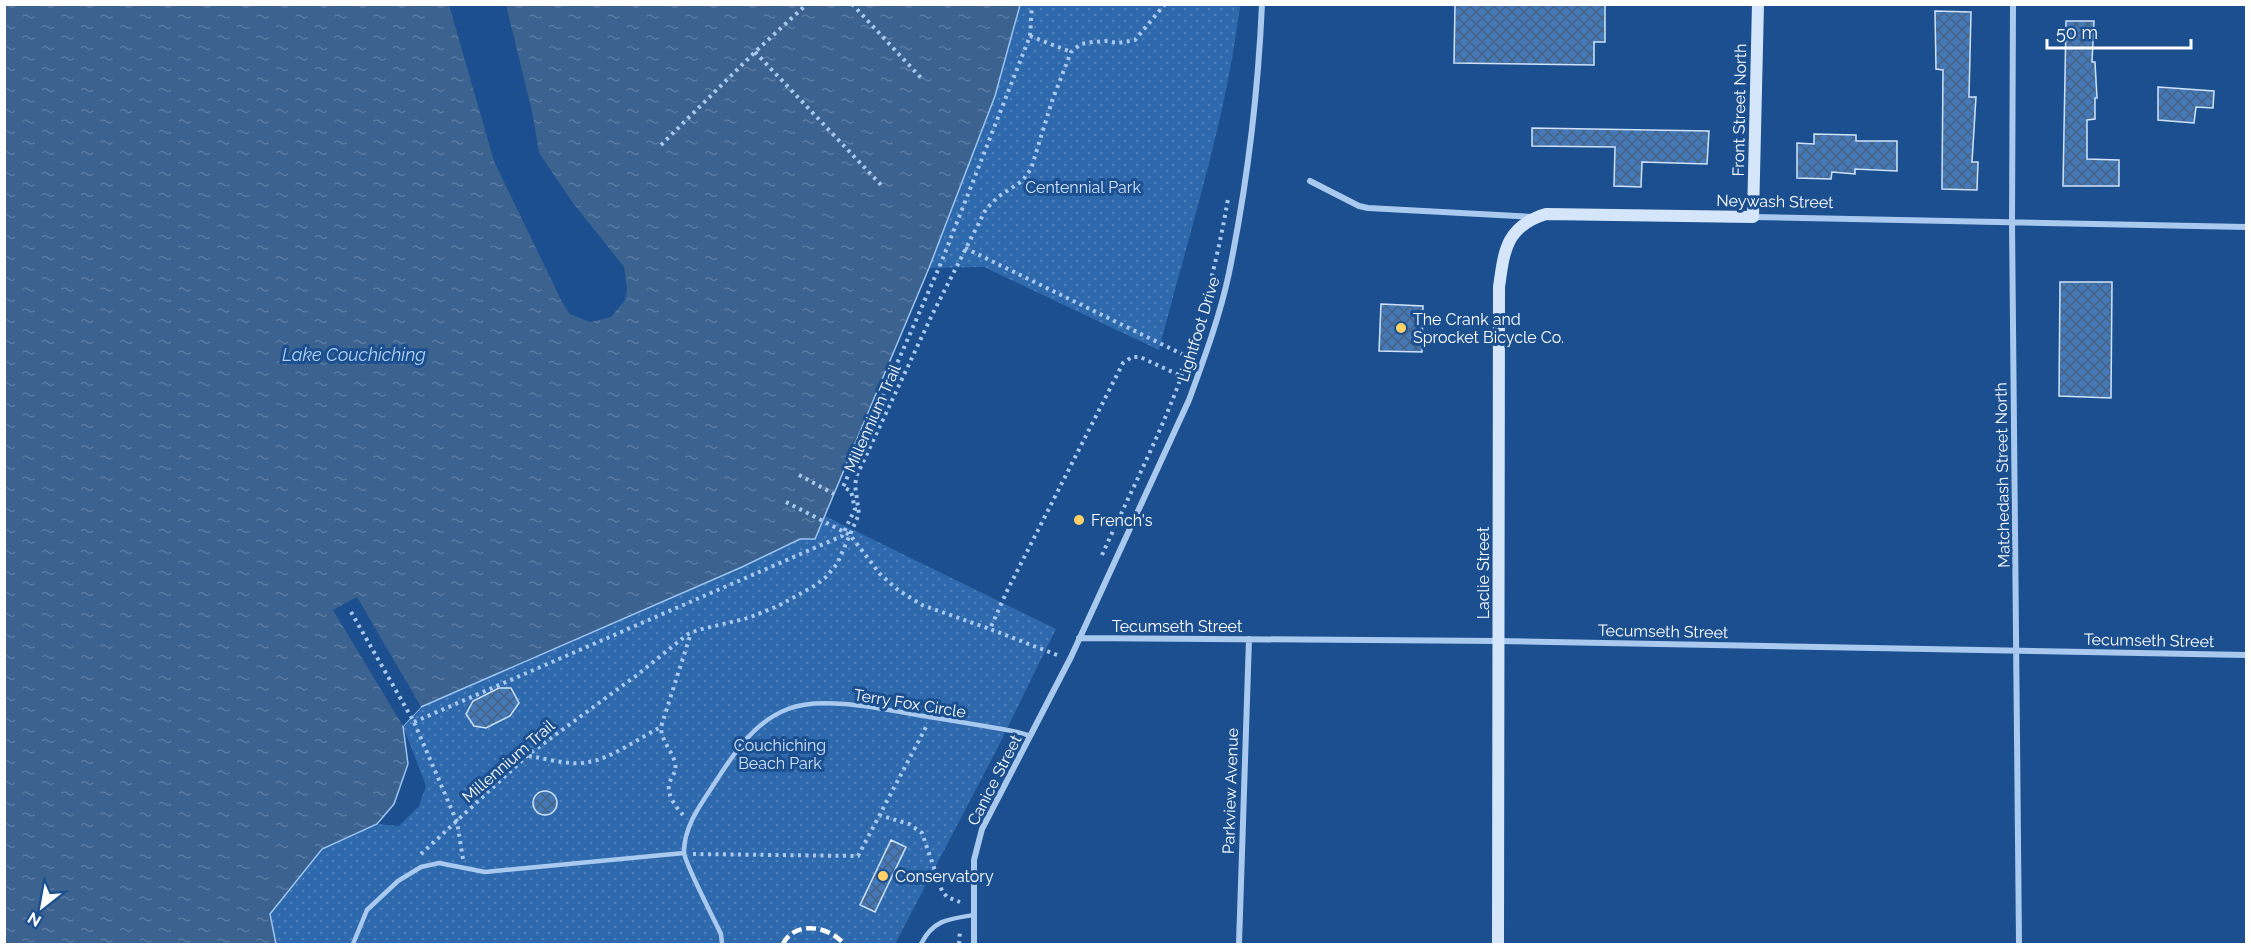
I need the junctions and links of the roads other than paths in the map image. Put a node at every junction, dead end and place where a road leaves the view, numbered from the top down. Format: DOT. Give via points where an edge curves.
graph roads {
  1 [pos="1262,4"];
  2 [pos="1758,4"];
  3 [pos="2013,4"];
  4 [pos="1310,181"];
  5 [pos="1537,217"];
  6 [pos="1753,217"];
  7 [pos="2012,222"];
  8 [pos="2247,227"];
  9 [pos="1079,638"];
  10 [pos="1249,639"];
  11 [pos="1499,641"];
  12 [pos="2017,651"];
  13 [pos="2247,655"];
  14 [pos="1031,736"];
  15 [pos="684,854"];
  16 [pos="974,915"];
  17 [pos="353,945"];
  18 [pos="722,945"];
  19 [pos="921,945"];
  20 [pos="975,945"];
  21 [pos="1239,945"];
  22 [pos="1498,945"];
  23 [pos="2019,945"];
  1 -- 9 [label="street, Lightfoot Drive" via="1246,171 1217,315 1190,400"];
  2 -- 6 [label="main road, Front Street North"];
  3 -- 7 [label="street, Matchedash Street North"];
  4 -- 5 [label="street, Neywash Street" via="1368,208"];
  5 -- 6 [label="main road, Neywash Street"];
  5 -- 11 [label="main road, Laclie Street" via="1512,236 1505,249 1499,287"];
  6 -- 7 [label="street, Neywash Street"];
  7 -- 8 [label="street, Neywash Street"];
  7 -- 12 [label="street, Matchedash Street North"];
  9 -- 10 [label="street, Tecumseth Street"];
  9 -- 14 [label="street, Canice Street"];
  10 -- 11 [label="street, Tecumseth Street"];
  10 -- 21 [label="street, Parkview Avenue"];
  11 -- 12 [label="street, Tecumseth Street"];
  11 -- 22 [label="main road, Laclie Street"];
  12 -- 13 [label="street, Tecumseth Street"];
  12 -- 23 [label="street, Matchedash Street North"];
  14 -- 15 [label="lane, Terry Fox Circle" via="858,705 790,707 747,737 691,824"];
  14 -- 16 [label="street, Canice Street" via="979,838 974,860"];
  15 -- 17 [label="lane" via="485,872 440,863 421,867 398,881 367,910"];
  15 -- 18 [label="lane" via="721,934"];
  16 -- 19 [label="lane" via="931,928"];
  16 -- 20 [label="street, Canice Street"];
}
